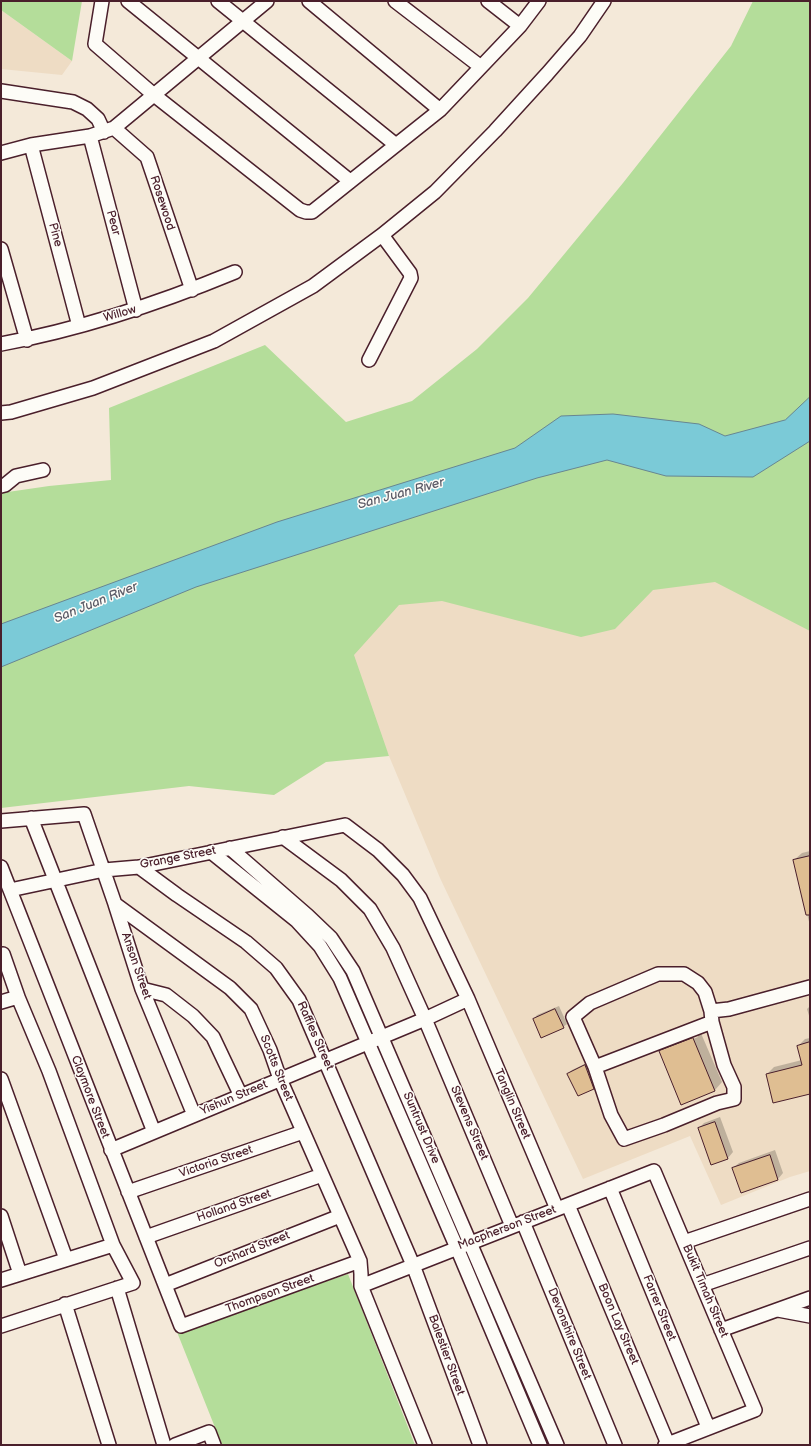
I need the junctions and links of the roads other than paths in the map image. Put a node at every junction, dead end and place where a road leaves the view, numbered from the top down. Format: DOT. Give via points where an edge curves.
graph roads {
  1 [pos="102,1"];
  2 [pos="128,1"];
  3 [pos="218,1"];
  4 [pos="267,1"];
  5 [pos="309,1"];
  6 [pos="395,1"];
  7 [pos="488,1"];
  8 [pos="539,1"];
  9 [pos="604,1"];
  10 [pos="243,21"];
  11 [pos="520,26"];
  12 [pos="198,58"];
  13 [pos="481,67"];
  14 [pos="1,91"];
  15 [pos="154,95"];
  16 [pos="440,110"];
  17 [pos="109,130"];
  18 [pos="90,136"];
  19 [pos="31,145"];
  20 [pos="396,145"];
  21 [pos="1,153"];
  22 [pos="350,181"];
  23 [pos="382,235"];
  24 [pos="1,249"];
  25 [pos="235,272"];
  26 [pos="192,290"];
  27 [pos="136,310"];
  28 [pos="79,326"];
  29 [pos="26,340"];
  30 [pos="1,344"];
  31 [pos="369,360"];
  32 [pos="1,413"];
  33 [pos="43,470"];
  34 [pos="1,486"];
  35 [pos="31,818"];
  36 [pos="1,821"];
  37 [pos="345,825"];
  38 [pos="283,837"];
  39 [pos="230,848"];
  40 [pos="211,852"];
  41 [pos="1,866"];
  42 [pos="139,867"];
  43 [pos="104,870"];
  44 [pos="55,880"];
  45 [pos="10,890"];
  46 [pos="115,904"];
  47 [pos="1,955"];
  48 [pos="810,987"];
  49 [pos="142,989"];
  50 [pos="18,996"];
  51 [pos="468,999"];
  52 [pos="1,1002"];
  53 [pos="712,1017"];
  54 [pos="425,1018"];
  55 [pos="382,1037"];
  56 [pos="369,1042"];
  57 [pos="325,1060"];
  58 [pos="595,1067"];
  59 [pos="280,1079"];
  60 [pos="1,1080"];
  61 [pos="241,1096"];
  62 [pos="194,1115"];
  63 [pos="154,1132"];
  64 [pos="303,1132"];
  65 [pos="111,1150"];
  66 [pos="654,1171"];
  67 [pos="322,1175"];
  68 [pos="610,1188"];
  69 [pos="128,1192"];
  70 [pos="810,1199"];
  71 [pos="562,1207"];
  72 [pos="1,1216"];
  73 [pos="340,1216"];
  74 [pos="518,1224"];
  75 [pos="146,1237"];
  76 [pos="684,1242"];
  77 [pos="470,1243"];
  78 [pos="113,1245"];
  79 [pos="457,1248"];
  80 [pos="810,1248"];
  81 [pos="66,1260"];
  82 [pos="360,1261"];
  83 [pos="413,1265"];
  84 [pos="20,1274"];
  85 [pos="1,1280"];
  86 [pos="165,1285"];
  87 [pos="702,1285"];
  88 [pos="361,1286"];
  89 [pos="116,1288"];
  90 [pos="810,1298"];
  91 [pos="65,1304"];
  92 [pos="777,1310"];
  93 [pos="810,1316"];
  94 [pos="1,1326"];
  95 [pos="181,1326"];
  96 [pos="721,1330"];
  97 [pos="708,1427"];
  98 [pos="667,1444"];
  99 [pos="109,1445"];
  100 [pos="164,1445"];
  101 [pos="175,1445"];
  102 [pos="214,1445"];
  103 [pos="425,1445"];
  104 [pos="480,1445"];
  105 [pos="540,1445"];
  106 [pos="557,1445"];
  107 [pos="615,1445"];
  1 -- 15 [label="street" via="94,44"];
  2 -- 12 [label="street"];
  3 -- 10 [label="street"];
  4 -- 10 [label="street"];
  5 -- 16 [label="street"];
  6 -- 13 [label="street"];
  7 -- 11 [label="street"];
  8 -- 11 [label="street"];
  9 -- 23 [label="street" via="575,41 495,132 435,192"];
  10 -- 12 [label="street"];
  10 -- 20 [label="street"];
  11 -- 13 [label="street"];
  12 -- 15 [label="street"];
  12 -- 22 [label="street"];
  13 -- 16 [label="street"];
  14 -- 17 [label="street, Rosewood" via="73,102 87,109"];
  15 -- 17 [label="street"];
  15 -- 22 [label="street" via="300,210 312,212"];
  16 -- 20 [label="street"];
  17 -- 18 [label="street"];
  17 -- 26 [label="street, Rosewood" via="147,157"];
  18 -- 19 [label="street"];
  18 -- 27 [label="street, Pear"];
  19 -- 21 [label="street"];
  19 -- 28 [label="street, Pine"];
  20 -- 22 [label="street"];
  23 -- 31 [label="street" via="411,278"];
  23 -- 32 [label="street" via="313,286 214,341 93,388"];
  24 -- 29 [label="street"];
  25 -- 26 [label="street, Willow"];
  26 -- 27 [label="street, Willow"];
  27 -- 28 [label="street, Willow"];
  28 -- 29 [label="street, Willow"];
  29 -- 30 [label="street, Willow"];
  33 -- 34 [label="street" via="16,476"];
  35 -- 36 [label="street"];
  35 -- 43 [label="street, Anson Street" via="84,814"];
  35 -- 44 [label="street"];
  37 -- 38 [label="street, Grange Street"];
  37 -- 51 [label="street, Tanglin Street" via="378,850 403,875 420,898"];
  38 -- 39 [label="street, Grange Street"];
  38 -- 54 [label="street, Stevens Street" via="341,880 370,909 393,948"];
  39 -- 40 [label="street, Grange Street"];
  39 -- 55 [label="street, Suntrust Drive" via="330,938 353,971"];
  40 -- 42 [label="street, Grange Street"];
  40 -- 56 [label="street, Suntrust Drive" via="297,921 320,946 340,978"];
  41 -- 45 [label="street, Claymore Street"];
  42 -- 43 [label="street, Grange Street"];
  42 -- 57 [label="street, Raffles Street" via="246,942 276,968 299,1000"];
  43 -- 44 [label="street, Grange Street"];
  43 -- 46 [label="street, Anson Street"];
  44 -- 45 [label="street, Grange Street"];
  44 -- 63 [label="street"];
  45 -- 65 [label="street, Claymore Street"];
  46 -- 49 [label="street, Anson Street"];
  46 -- 59 [label="street, Scotts Street" via="230,988 251,1009"];
  47 -- 50 [label="street" via="4,954"];
  48 -- 53 [label="street" via="728,1009"];
  49 -- 61 [label="street" via="166,995 193,1016 213,1037"];
  49 -- 62 [label="street, Anson Street"];
  50 -- 52 [label="street"];
  50 -- 78 [label="street" via="49,1071"];
  51 -- 54 [label="street, Yishun Street"];
  51 -- 71 [label="street, Tanglin Street"];
  53 -- 58 [label="street"];
  53 -- 58 [label="street" via="705,992 698,983 684,974 658,974 590,1003 573,1017"];
  53 -- 58 [label="street" via="724,1065 734,1087 734,1099 717,1103 664,1126 624,1139 611,1115"];
  54 -- 55 [label="street, Yishun Street"];
  54 -- 74 [label="street, Stevens Street"];
  55 -- 56 [label="street, Yishun Street"];
  55 -- 77 [label="street, Suntrust Drive"];
  56 -- 57 [label="street, Yishun Street"];
  56 -- 79 [label="street, Suntrust Drive"];
  57 -- 59 [label="street, Yishun Street"];
  57 -- 83 [label="street, Raffles Street"];
  59 -- 61 [label="street, Yishun Street"];
  59 -- 64 [label="street, Scotts Street"];
  60 -- 81 [label="street"];
  61 -- 62 [label="street, Yishun Street"];
  62 -- 63 [label="street, Yishun Street"];
  63 -- 65 [label="street, Yishun Street"];
  64 -- 67 [label="street, Scotts Street"];
  64 -- 69 [label="street, Victoria Street"];
  65 -- 69 [label="street, Claymore Street"];
  66 -- 68 [label="street, Macpherson Street"];
  66 -- 76 [label="street, Bukit Timah Street"];
  67 -- 73 [label="street, Scotts Street"];
  67 -- 75 [label="street, Holland Street"];
  68 -- 71 [label="street, Macpherson Street"];
  68 -- 97 [label="street, Farrer Street"];
  69 -- 75 [label="street, Claymore Street"];
  70 -- 76 [label="street"];
  71 -- 74 [label="street, Macpherson Street"];
  71 -- 98 [label="street, Boon Lay Street"];
  72 -- 84 [label="street"];
  73 -- 82 [label="street, Scotts Street"];
  73 -- 86 [label="street, Orchard Street"];
  74 -- 77 [label="street, Macpherson Street"];
  74 -- 107 [label="street, Devonshire Street"];
  75 -- 86 [label="street, Claymore Street"];
  76 -- 87 [label="street, Bukit Timah Street"];
  77 -- 79 [label="street, Macpherson Street"];
  77 -- 106 [label="street, Suntrust Drive"];
  78 -- 81 [label="street"];
  78 -- 89 [label="street" via="133,1283"];
  79 -- 83 [label="street, Macpherson Street"];
  79 -- 105 [label="street, Suntrust Drive"];
  80 -- 87 [label="street"];
  81 -- 84 [label="street"];
  82 -- 88 [label="street, Scotts Street"];
  82 -- 95 [label="street, Thompson Street"];
  83 -- 88 [label="street, Macpherson Street"];
  83 -- 104 [label="street, Balestier Street"];
  84 -- 85 [label="street"];
  86 -- 95 [label="street, Claymore Street"];
  87 -- 96 [label="street, Bukit Timah Street"];
  88 -- 103 [label="street"];
  89 -- 91 [label="street"];
  89 -- 100 [label="street"];
  90 -- 92 [label="street"];
  91 -- 94 [label="street"];
  91 -- 99 [label="street"];
  92 -- 93 [label="street"];
  92 -- 96 [label="street"];
  96 -- 97 [label="street, Bukit Timah Street" via="755,1410"];
  97 -- 98 [label="street"];
  101 -- 102 [label="street" via="209,1432"];
}
